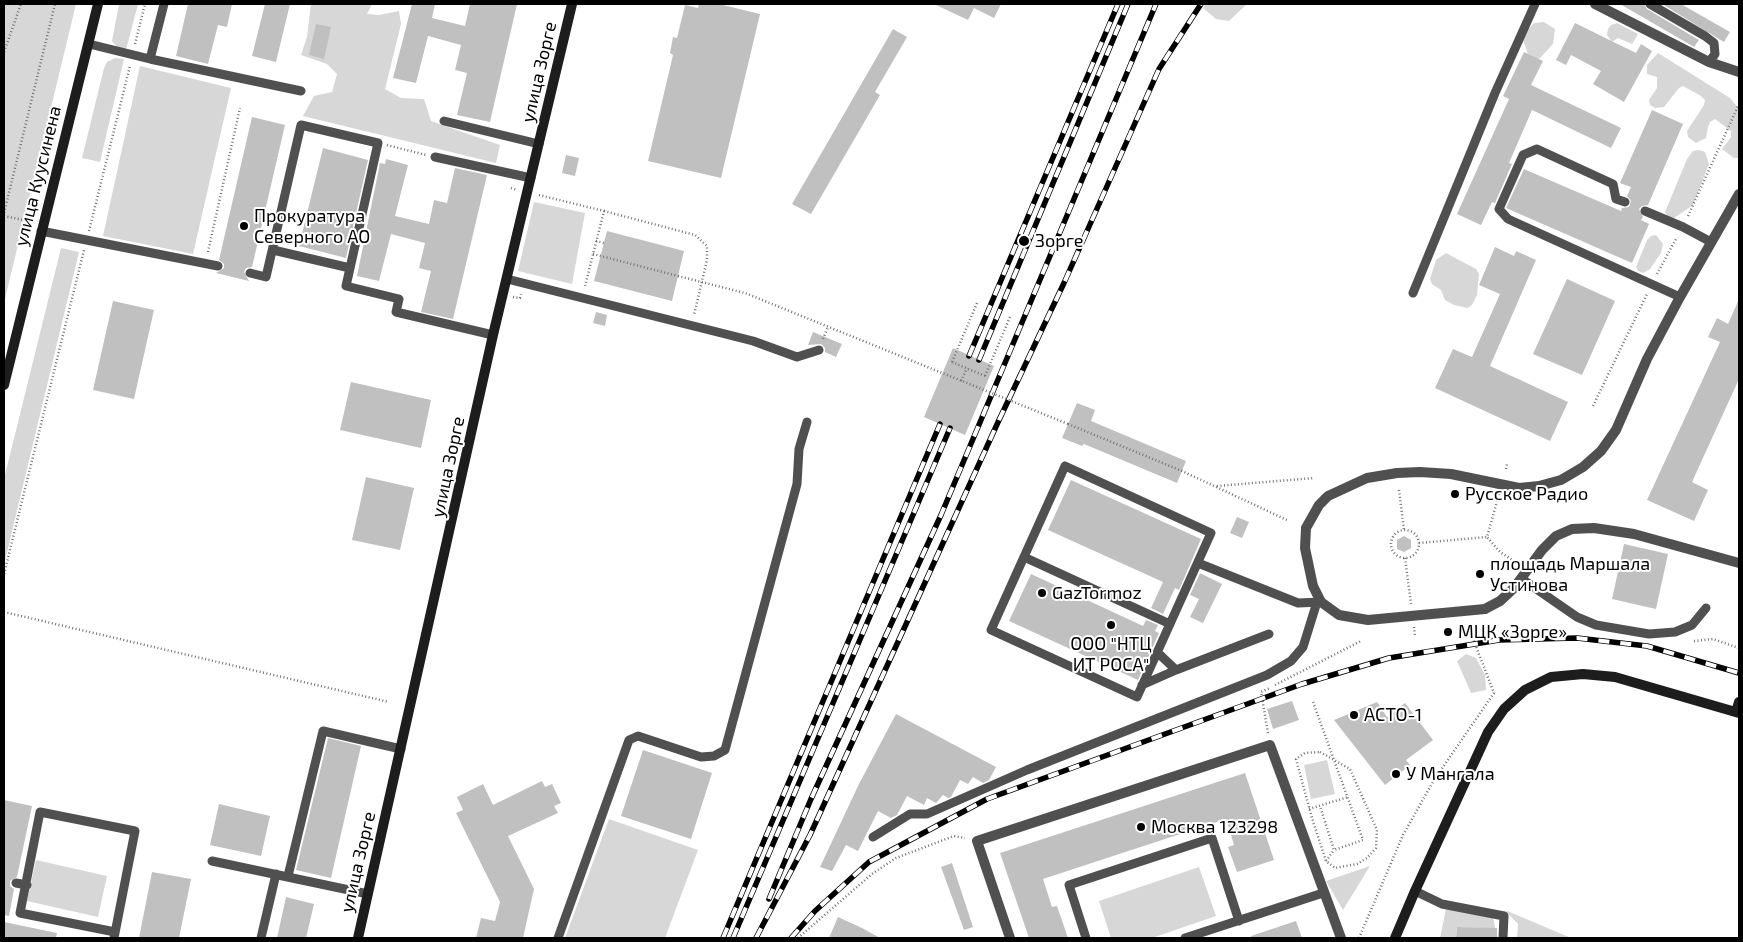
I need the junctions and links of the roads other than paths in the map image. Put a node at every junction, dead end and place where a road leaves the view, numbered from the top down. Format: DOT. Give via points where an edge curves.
graph roads {
  1 [pos="98,4"];
  2 [pos="164,4"];
  3 [pos="572,4"];
  4 [pos="1535,4"];
  5 [pos="1594,4"];
  6 [pos="1650,4"];
  7 [pos="89,44"];
  8 [pos="150,59"];
  9 [pos="1709,62"];
  10 [pos="1739,72"];
  11 [pos="301,91"];
  12 [pos="444,121"];
  13 [pos="539,144"];
  14 [pos="434,157"];
  15 [pos="531,178"];
  16 [pos="1739,194"];
  17 [pos="1625,202"];
  18 [pos="1645,211"];
  19 [pos="41,231"];
  20 [pos="1711,242"];
  21 [pos="272,250"];
  22 [pos="218,266"];
  23 [pos="350,268"];
  24 [pos="250,273"];
  25 [pos="507,279"];
  26 [pos="1413,293"];
  27 [pos="1680,297"];
  28 [pos="493,335"];
  29 [pos="819,350"];
  30 [pos="4,385"];
  31 [pos="807,422"];
  32 [pos="1024,557"];
  33 [pos="1198,563"];
  34 [pos="1739,563"];
  35 [pos="1522,578"];
  36 [pos="1319,602"];
  37 [pos="1706,608"];
  38 [pos="1170,624"];
  39 [pos="1269,634"];
  40 [pos="1157,652"];
  41 [pos="1176,670"];
  42 [pos="1142,685"];
  43 [pos="1738,709"];
  44 [pos="401,749"];
  45 [pos="873,837"];
  46 [pos="212,861"];
  47 [pos="276,874"];
  48 [pos="288,876"];
  49 [pos="16,883"];
  50 [pos="27,885"];
  51 [pos="1414,891"];
  52 [pos="1324,893"];
  53 [pos="368,894"];
  54 [pos="1239,920"];
  55 [pos="115,935"];
  56 [pos="1195,937"];
  57 [pos="261,938"];
  58 [pos="358,938"];
  59 [pos="558,938"];
  60 [pos="1010,938"];
  61 [pos="1086,938"];
  62 [pos="1185,938"];
  63 [pos="1341,938"];
  64 [pos="1395,938"];
  65 [pos="1503,938"];
  1 -- 7 [label="street, улица Куусинена"];
  2 -- 8 [label="lane"];
  3 -- 13 [label="street, улица Зорге"];
  4 -- 26 [label="lane"];
  5 -- 9 [label="street"];
  6 -- 9 [label="lane" via="1714,43 1715,54"];
  7 -- 8 [label="lane"];
  7 -- 19 [label="street, улица Куусинена"];
  8 -- 11 [label="lane"];
  9 -- 10 [label="street"];
  12 -- 13 [label="lane"];
  13 -- 15 [label="street, улица Зорге"];
  14 -- 15 [label="lane"];
  15 -- 25 [label="street, улица Зорге"];
  16 -- 20 [label="street"];
  17 -- 27 [label="lane" via="1616,198 1613,184 1537,149 1524,155 1499,209 1508,219"];
  18 -- 20 [label="lane"];
  19 -- 22 [label="lane"];
  19 -- 30 [label="street, улица Куусинена"];
  20 -- 27 [label="street"];
  21 -- 23 [label="lane"];
  21 -- 23 [label="lane" via="301,125 378,143"];
  21 -- 24 [label="lane" via="266,277"];
  23 -- 28 [label="lane" via="346,286 399,299 396,312"];
  25 -- 28 [label="street, улица Зорге"];
  25 -- 29 [label="lane" via="753,342 797,357"];
  27 -- 36 [label="street" via="1647,359 1616,430 1601,451 1583,467 1560,480 1519,488 1451,474 1397,473 1367,478 1328,496 1306,528 1307,567"];
  28 -- 44 [label="street, улица Зорге"];
  31 -- 59 [label="lane" via="799,449 797,484 726,750 714,756 701,757 638,736 629,740"];
  32 -- 33 [label="lane" via="1065,466 1212,533"];
  32 -- 38 [label="lane"];
  32 -- 42 [label="lane" via="991,630 1137,697"];
  33 -- 36 [label="lane" via="1298,603"];
  33 -- 38 [label="lane"];
  34 -- 35 [label="street" via="1634,534 1594,528 1572,529 1556,536"];
  35 -- 36 [label="street" via="1500,601 1485,609 1368,620 1339,616"];
  35 -- 37 [label="lane" via="1577,617 1596,625 1641,632 1675,632 1692,625"];
  36 -- 45 [label="lane" via="1303,647 1291,661 1267,675 1018,774 927,814 910,814"];
  38 -- 40 [label="lane"];
  39 -- 41 [label="lane"];
  40 -- 41 [label="lane"];
  40 -- 42 [label="lane"];
  41 -- 42 [label="lane"];
  43 -- 51 [label="street" via="1615,678 1582,674 1550,677 1525,690 1504,709 1488,732"];
  44 -- 48 [label="lane" via="323,732 320,735"];
  44 -- 53 [label="street, улица Зорге"];
  46 -- 47 [label="lane"];
  47 -- 48 [label="lane"];
  47 -- 57 [label="lane"];
  48 -- 53 [label="lane"];
  49 -- 50 [label="lane"];
  50 -- 55 [label="lane" via="20,913"];
  50 -- 55 [label="lane" via="40,812 135,831"];
  51 -- 64 [label="street"];
  51 -- 65 [label="lane" via="1442,904 1504,916"];
  52 -- 54 [label="lane"];
  52 -- 60 [label="street" via="1270,744 977,840"];
  52 -- 63 [label="street"];
  53 -- 58 [label="street, улица Зорге"];
  54 -- 56 [label="lane"];
  54 -- 61 [label="lane" via="1212,838 1069,886"];
  56 -- 62 [label="lane"];
}
